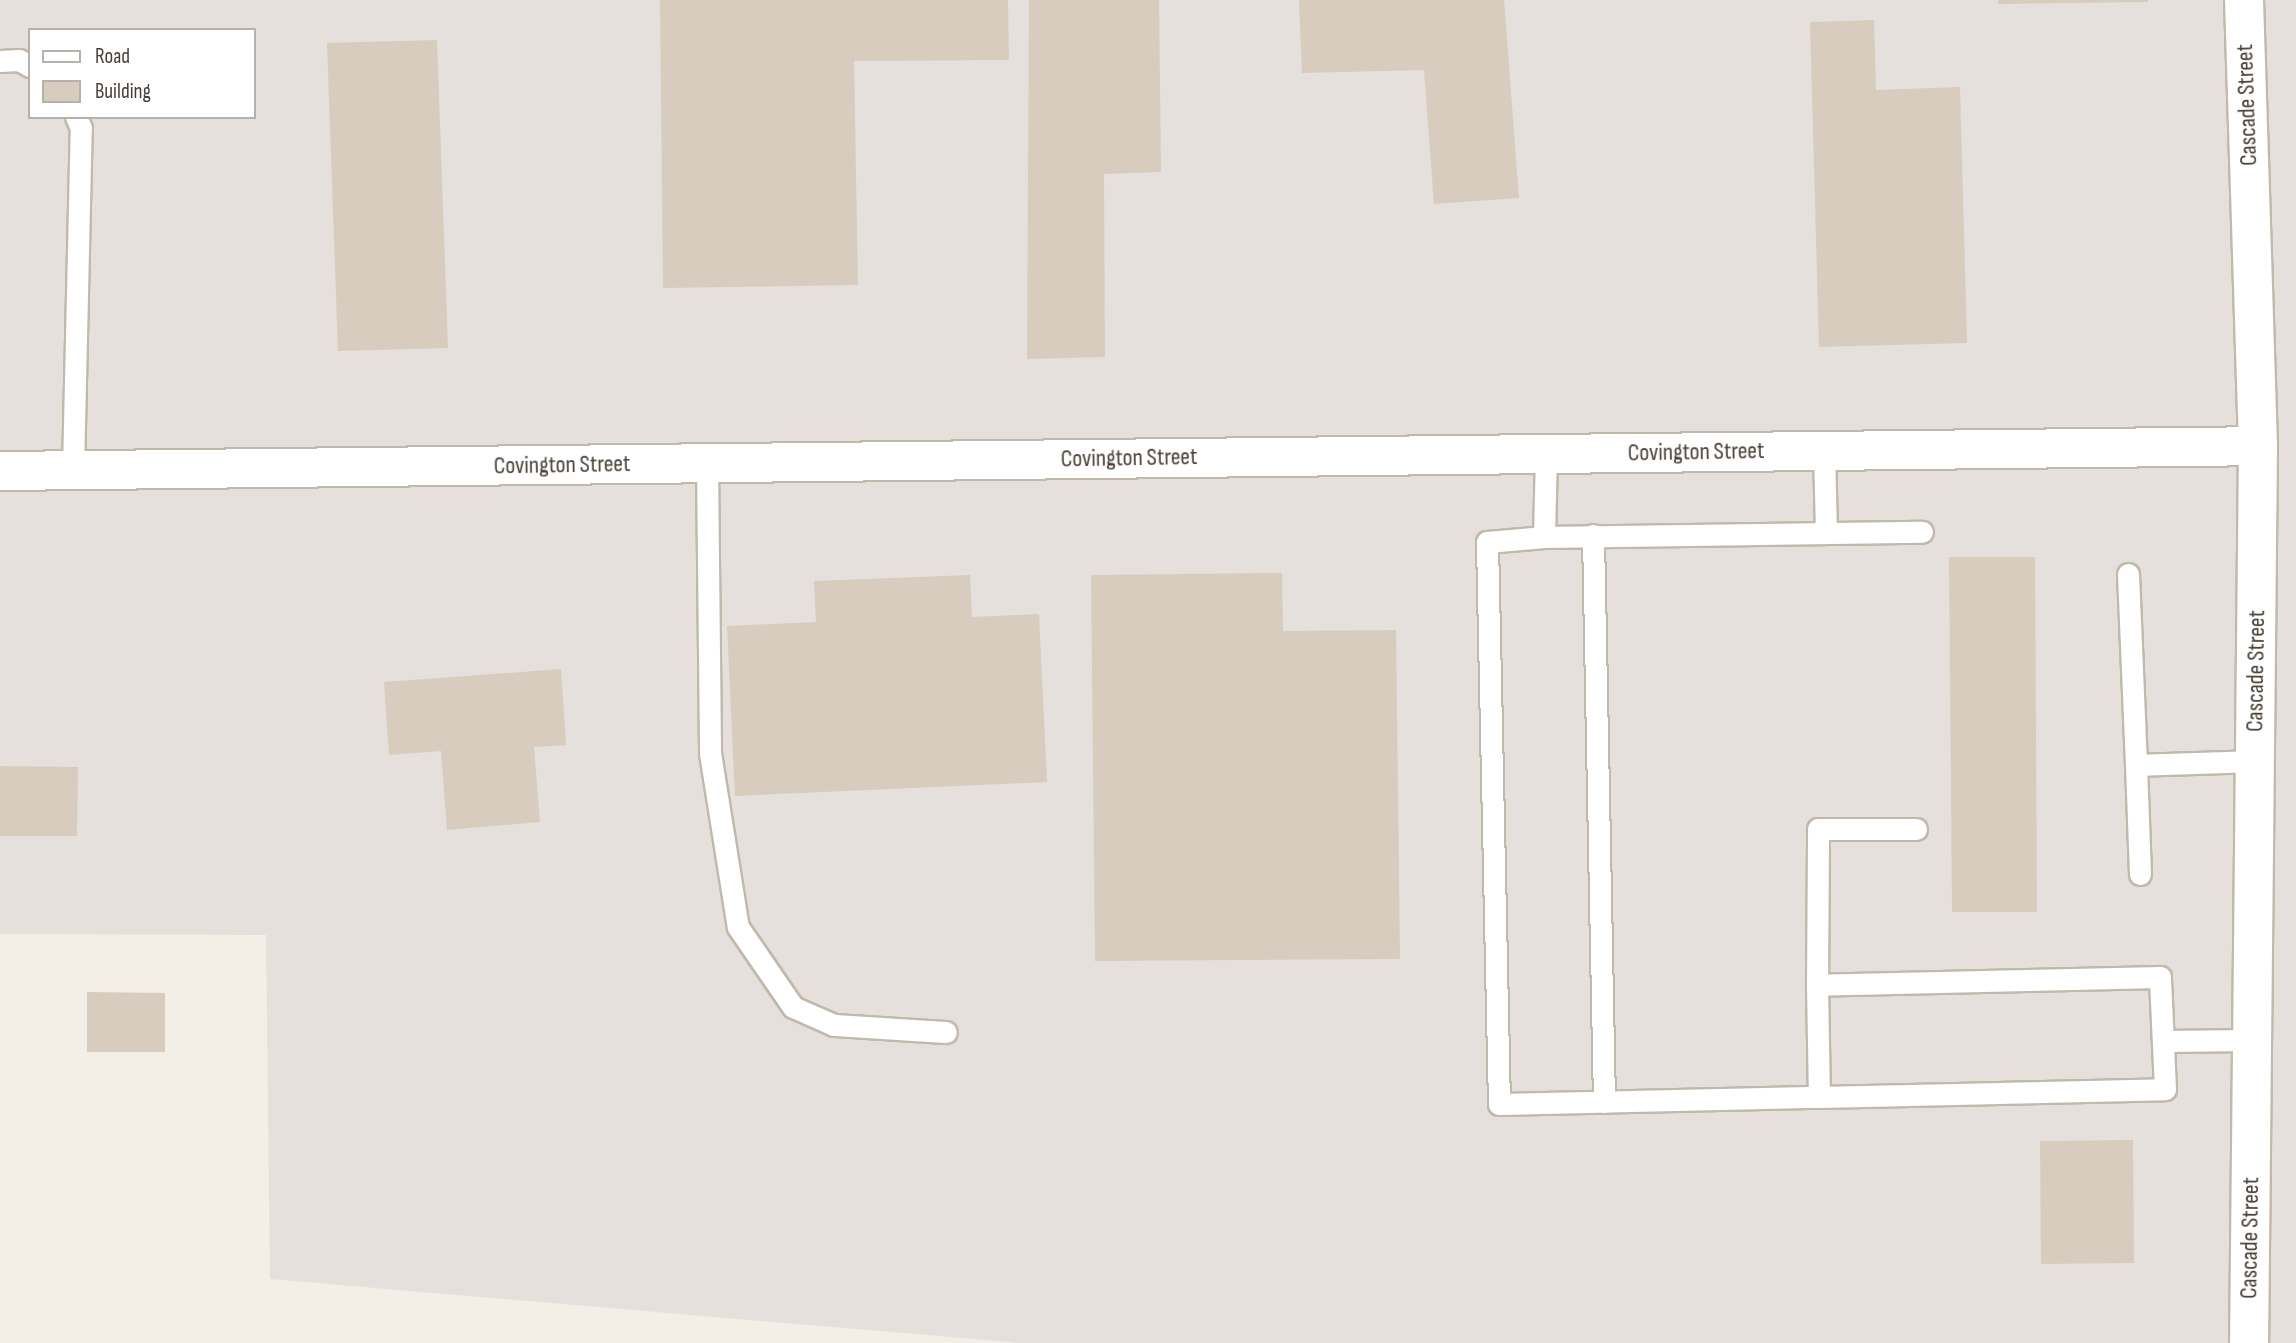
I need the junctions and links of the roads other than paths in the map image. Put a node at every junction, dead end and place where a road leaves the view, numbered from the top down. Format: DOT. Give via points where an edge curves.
graph roads {
  1 [pos="2244,0"];
  2 [pos="0,61"];
  3 [pos="28,65"];
  4 [pos="77,119"];
  5 [pos="2258,446"];
  6 [pos="1824,451"];
  7 [pos="1546,454"];
  8 [pos="707,463"];
  9 [pos="73,470"];
  10 [pos="0,471"];
  11 [pos="1922,532"];
  12 [pos="1826,533"];
  13 [pos="1593,535"];
  14 [pos="1544,537"];
  15 [pos="2128,574"];
  16 [pos="2255,761"];
  17 [pos="2136,765"];
  18 [pos="1916,829"];
  19 [pos="2140,874"];
  20 [pos="1817,985"];
  21 [pos="946,1032"];
  22 [pos="2252,1040"];
  23 [pos="2163,1041"];
  24 [pos="1819,1097"];
  25 [pos="1604,1102"];
  26 [pos="2249,1343"];
  1 -- 5 [label="street, Cascade Street"];
  2 -- 3 [label="lane"];
  4 -- 9 [label="lane" via="81,128"];
  5 -- 6 [label="street, Covington Street"];
  5 -- 16 [label="street, Cascade Street"];
  6 -- 7 [label="street, Covington Street"];
  6 -- 12 [label="lane"];
  7 -- 8 [label="street, Covington Street"];
  7 -- 14 [label="lane"];
  8 -- 9 [label="street, Covington Street"];
  8 -- 21 [label="lane" via="710,753 738,927 793,1007 834,1025"];
  9 -- 10 [label="street, Covington Street"];
  11 -- 12 [label="lane"];
  12 -- 13 [label="lane"];
  13 -- 14 [label="lane"];
  13 -- 25 [label="lane"];
  14 -- 25 [label="lane" via="1486,542 1499,1104"];
  15 -- 17 [label="lane"];
  16 -- 17 [label="lane"];
  16 -- 22 [label="street, Cascade Street"];
  17 -- 19 [label="lane"];
  18 -- 20 [label="lane" via="1818,829"];
  20 -- 23 [label="lane" via="2160,977"];
  20 -- 24 [label="lane"];
  22 -- 23 [label="lane"];
  22 -- 26 [label="street, Cascade Street"];
  23 -- 24 [label="lane" via="2165,1089"];
  24 -- 25 [label="lane"];
}
